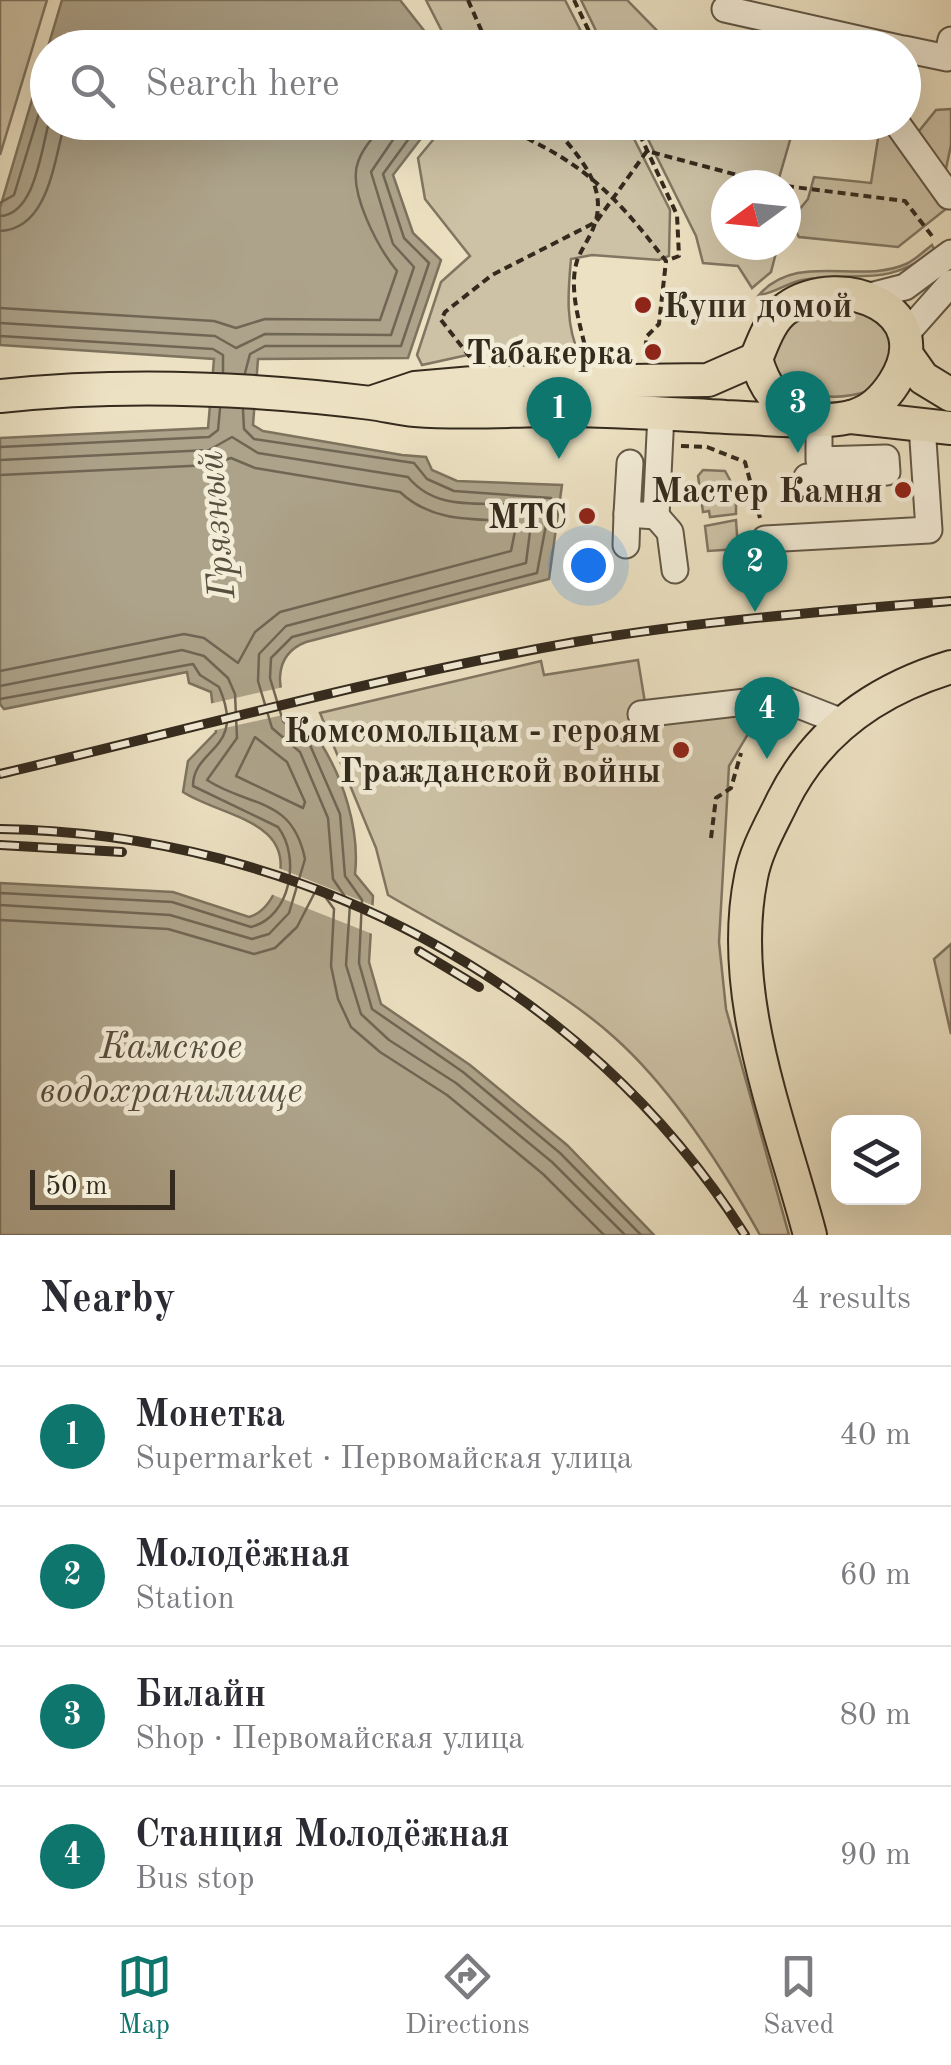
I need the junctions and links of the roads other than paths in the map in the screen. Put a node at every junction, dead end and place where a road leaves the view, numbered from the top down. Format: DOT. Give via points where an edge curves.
graph roads {
  1 [pos="725,9"];
  2 [pos="820,30"];
  3 [pos="921,50"];
  4 [pos="950,54"];
  5 [pos="910,140"];
  6 [pos="950,194"];
  7 [pos="942,244"];
  8 [pos="951,283"];
  9 [pos="866,297"];
  10 [pos="905,344"];
  11 [pos="756,359"];
  12 [pos="951,395"];
  13 [pos="0,396"];
  14 [pos="372,403"];
  15 [pos="824,417"];
  16 [pos="937,426"];
  17 [pos="661,429"];
  18 [pos="630,463"];
  19 [pos="815,471"];
  20 [pos="628,514"];
  21 [pos="656,516"];
  22 [pos="765,539"];
  23 [pos="626,545"];
  24 [pos="675,570"];
  25 [pos="951,667"];
  26 [pos="641,714"];
  27 [pos="842,722"];
  28 [pos="810,1235"];
  1 -- 2 [label="street"];
  3 -- 4 [label="street"];
  5 -- 6 [label="street"];
  7 -- 9 [label="street" via="915,282"];
  8 -- 10 [label="street"];
  9 -- 10 [label="main road" via="890,308"];
  9 -- 11 [label="main road" via="818,296 787,308"];
  10 -- 12 [label="main road" via="923,378"];
  10 -- 15 [label="main road" via="902,370 881,400"];
  11 -- 14 [label="main road" via="708,380 473,383 415,388"];
  11 -- 15 [label="main road" via="772,395"];
  13 -- 14 [label="main road" via="188,391"];
  14 -- 17 [label="main road"];
  15 -- 16 [label="main road"];
  15 -- 17 [label="main road"];
  15 -- 19 [label="street"];
  16 -- 22 [label="street" via="928,530"];
  17 -- 21 [label="street"];
  18 -- 20 [label="street"];
  20 -- 21 [label="street"];
  20 -- 23 [label="street"];
  21 -- 24 [label="street" via="670,532"];
  25 -- 27 [label="main road" via="898,686"];
  26 -- 27 [label="street" via="781,698"];
  27 -- 28 [label="main road" via="800,770 775,817 751,874 744,928 752,1016"];
}
